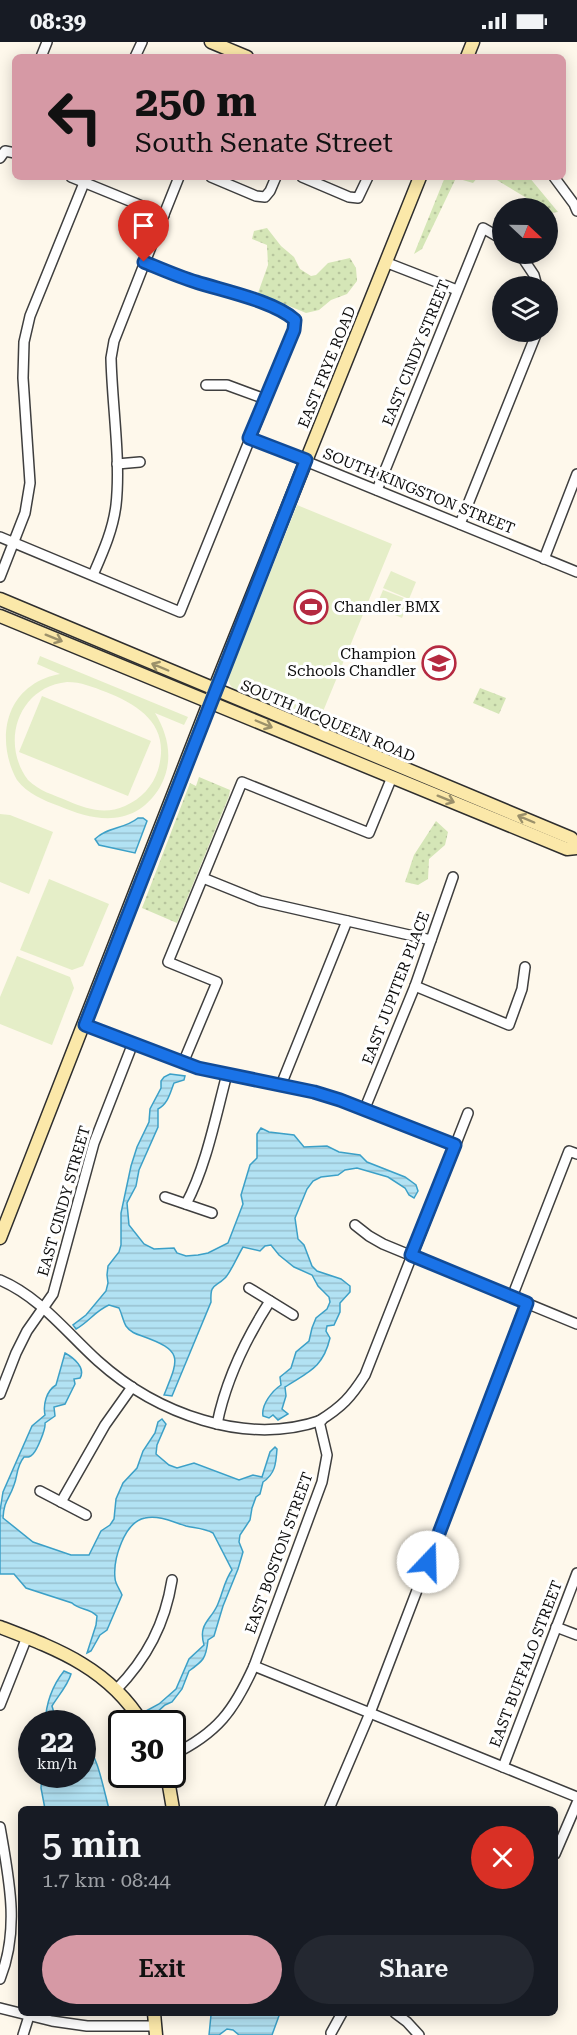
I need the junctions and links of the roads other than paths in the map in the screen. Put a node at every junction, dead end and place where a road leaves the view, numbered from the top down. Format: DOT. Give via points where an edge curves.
graph roads {
  1 [pos="211,42"];
  2 [pos="240,54"];
  3 [pos="78,180"];
  4 [pos="179,180"];
  5 [pos="218,180"];
  6 [pos="275,180"];
  7 [pos="309,180"];
  8 [pos="367,180"];
  9 [pos="419,180"];
  10 [pos="556,180"];
  11 [pos="84,183"];
  12 [pos="577,211"];
  13 [pos="164,215"];
  14 [pos="492,233"];
  15 [pos="144,262"];
  16 [pos="385,262"];
  17 [pos="457,290"];
  18 [pos="533,342"];
  19 [pos="206,385"];
  20 [pos="265,399"];
  21 [pos="249,438"];
  22 [pos="306,460"];
  23 [pos="140,462"];
  24 [pos="117,464"];
  25 [pos="577,474"];
  26 [pos="377,490"];
  27 [pos="460,524"];
  28 [pos="0,537"];
  29 [pos="14,543"];
  30 [pos="544,558"];
  31 [pos="577,572"];
  32 [pos="93,575"];
  33 [pos="0,577"];
  34 [pos="0,599"];
  35 [pos="0,616"];
  36 [pos="212,696"];
  37 [pos="394,772"];
  38 [pos="577,846"];
  39 [pos="453,877"];
  40 [pos="203,878"];
  41 [pos="347,921"];
  42 [pos="431,940"];
  43 [pos="525,968"];
  44 [pos="416,986"];
  45 [pos="85,1025"];
  46 [pos="133,1043"];
  47 [pos="183,1063"];
  48 [pos="227,1074"];
  49 [pos="281,1085"];
  50 [pos="365,1108"];
  51 [pos="468,1113"];
  52 [pos="455,1145"];
  53 [pos="577,1154"];
  54 [pos="165,1197"];
  55 [pos="186,1204"];
  56 [pos="212,1213"];
  57 [pos="355,1225"];
  58 [pos="0,1238"];
  59 [pos="411,1255"];
  60 [pos="0,1280"];
  61 [pos="249,1288"];
  62 [pos="512,1297"];
  63 [pos="270,1301"];
  64 [pos="527,1303"];
  65 [pos="44,1308"];
  66 [pos="293,1315"];
  67 [pos="577,1324"];
  68 [pos="132,1387"];
  69 [pos="0,1394"];
  70 [pos="322,1420"];
  71 [pos="217,1424"];
  72 [pos="40,1491"];
  73 [pos="60,1502"];
  74 [pos="86,1515"];
  75 [pos="577,1573"];
  76 [pos="172,1580"];
  77 [pos="0,1627"];
  78 [pos="556,1627"];
  79 [pos="577,1635"];
  80 [pos="27,1637"];
  81 [pos="254,1666"];
  82 [pos="117,1690"];
  83 [pos="0,1705"];
  84 [pos="132,1710"];
  85 [pos="370,1713"];
  86 [pos="186,1747"];
  87 [pos="503,1767"];
  88 [pos="169,1788"];
  89 [pos="577,1797"];
  90 [pos="577,1803"];
  91 [pos="172,1806"];
  92 [pos="329,1806"];
  93 [pos="0,1827"];
  94 [pos="558,1847"];
  95 [pos="0,1979"];
  96 [pos="0,2008"];
  97 [pos="18,2013"];
  98 [pos="29,2016"];
  99 [pos="340,2016"];
  100 [pos="399,2016"];
  101 [pos="155,2025"];
  102 [pos="331,2033"];
  103 [pos="23,2035"];
  104 [pos="419,2035"];
  1 -- 2 [label="street"];
  3 -- 11 [label="street"];
  4 -- 13 [label="street"];
  5 -- 6 [label="street" via="265,197"];
  7 -- 8 [label="street" via="358,198"];
  9 -- 16 [label="street, EAST FRYE ROAD"];
  10 -- 12 [label="street"];
  11 -- 13 [label="street"];
  11 -- 29 [label="street" via="30,316 24,342 30,483"];
  13 -- 15 [label="street"];
  14 -- 17 [label="street, EAST CINDY STREET" via="483,228"];
  15 -- 20 [label="street" via="242,296 295,320"];
  15 -- 24 [label="street" via="111,358"];
  16 -- 17 [label="street"];
  16 -- 22 [label="street, EAST FRYE ROAD"];
  17 -- 26 [label="street, EAST CINDY STREET"];
  18 -- 27 [label="street"];
  19 -- 20 [label="street" via="227,385"];
  20 -- 21 [label="street"];
  21 -- 22 [label="street, SOUTH KINGSTON STREET"];
  21 -- 32 [label="street" via="180,612"];
  22 -- 26 [label="street, SOUTH KINGSTON STREET"];
  22 -- 36 [label="street, EAST FRYE ROAD"];
  23 -- 24 [label="street"];
  24 -- 32 [label="street" via="116,507"];
  25 -- 30 [label="street"];
  26 -- 27 [label="street, SOUTH KINGSTON STREET"];
  27 -- 30 [label="street, SOUTH KINGSTON STREET"];
  28 -- 29 [label="street"];
  29 -- 32 [label="street"];
  29 -- 33 [label="street"];
  30 -- 31 [label="street, SOUTH KINGSTON STREET"];
  36 -- 34 [label="street, SOUTH MCQUEEN ROAD, one-way"];
  35 -- 36 [label="street, SOUTH MCQUEEN ROAD, one-way"];
  36 -- 37 [label="street, SOUTH MCQUEEN ROAD"];
  36 -- 45 [label="street, EAST FRYE ROAD"];
  37 -- 38 [label="street, SOUTH MCQUEEN ROAD" via="567,849"];
  37 -- 40 [label="street" via="369,833 242,782"];
  39 -- 42 [label="street, EAST JUPITER PLACE"];
  40 -- 41 [label="street" via="260,901"];
  40 -- 47 [label="street" via="168,962 217,982"];
  41 -- 42 [label="street"];
  41 -- 49 [label="street"];
  42 -- 44 [label="street, EAST JUPITER PLACE"];
  43 -- 44 [label="street" via="509,1025"];
  44 -- 50 [label="street, EAST JUPITER PLACE"];
  45 -- 46 [label="street"];
  45 -- 58 [label="street, EAST FRYE ROAD"];
  46 -- 47 [label="street"];
  46 -- 65 [label="street, EAST CINDY STREET" via="94,1143 53,1294"];
  47 -- 48 [label="street"];
  48 -- 49 [label="street"];
  48 -- 55 [label="street"];
  49 -- 50 [label="street"];
  50 -- 52 [label="street"];
  51 -- 52 [label="street"];
  52 -- 59 [label="street"];
  53 -- 62 [label="street" via="569,1150"];
  54 -- 55 [label="street"];
  55 -- 56 [label="street"];
  57 -- 59 [label="street" via="369,1236"];
  59 -- 62 [label="street"];
  59 -- 70 [label="street" via="365,1375 336,1411"];
  60 -- 65 [label="street" via="28,1294"];
  61 -- 63 [label="street"];
  62 -- 64 [label="street"];
  63 -- 66 [label="street"];
  63 -- 71 [label="street" via="231,1371"];
  64 -- 67 [label="street"];
  64 -- 85 [label="street"];
  65 -- 68 [label="street" via="97,1360"];
  65 -- 69 [label="street, EAST CINDY STREET" via="27,1331"];
  68 -- 71 [label="street" via="171,1409"];
  68 -- 73 [label="street"];
  70 -- 71 [label="street" via="283,1430"];
  70 -- 81 [label="street, EAST BOSTON STREET" via="319,1421 327,1455 322,1482"];
  72 -- 73 [label="street"];
  73 -- 74 [label="street"];
  75 -- 78 [label="street, EAST BUFFALO STREET"];
  76 -- 82 [label="street" via="155,1640"];
  77 -- 80 [label="street"];
  78 -- 79 [label="street"];
  78 -- 87 [label="street, EAST BUFFALO STREET"];
  80 -- 82 [label="street" via="89,1667"];
  80 -- 83 [label="street"];
  81 -- 85 [label="street"];
  81 -- 86 [label="street, EAST BOSTON STREET" via="221,1723"];
  82 -- 84 [label="street"];
  85 -- 87 [label="street"];
  85 -- 92 [label="street"];
  87 -- 89 [label="street"];
  88 -- 91 [label="street"];
  90 -- 94 [label="street"];
  93 -- 95 [label="street" via="12,1899 9,1952"];
  96 -- 97 [label="street"];
  98 -- 101 [label="street" via="87,2026"];
  98 -- 103 [label="street"];
  99 -- 102 [label="street"];
  100 -- 104 [label="street"];
}
